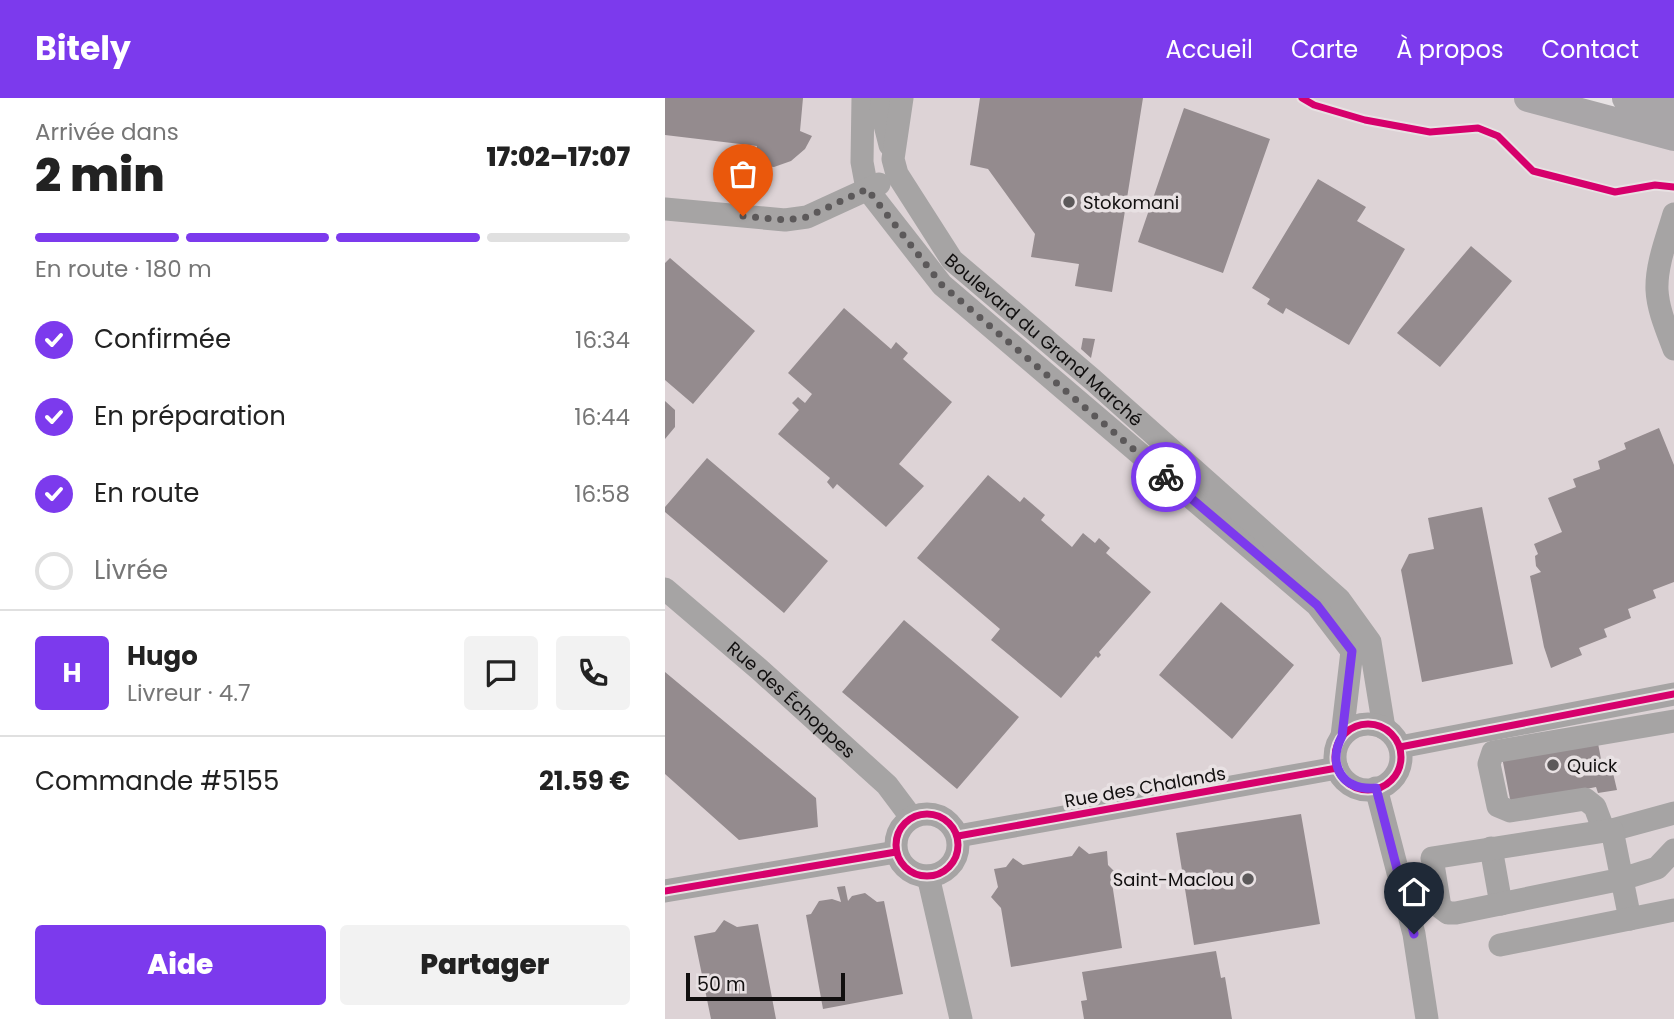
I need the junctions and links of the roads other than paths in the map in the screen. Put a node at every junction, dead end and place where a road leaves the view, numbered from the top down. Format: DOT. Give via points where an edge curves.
graph roads {
  1 [pos="863,98"];
  2 [pos="883,98"];
  3 [pos="902,98"];
  4 [pos="1528,98"];
  5 [pos="1626,98"];
  6 [pos="1674,111"];
  7 [pos="1674,137"];
  8 [pos="895,167"];
  9 [pos="867,189"];
  10 [pos="665,209"];
  11 [pos="1674,214"];
  12 [pos="1674,349"];
  13 [pos="665,589"];
  14 [pos="1674,694"];
  15 [pos="1674,721"];
  16 [pos="1384,728"];
  17 [pos="1342,736"];
  18 [pos="1399,747"];
  19 [pos="1337,768"];
  20 [pos="1376,788"];
  21 [pos="1674,813"];
  22 [pos="911,817"];
  23 [pos="1608,831"];
  24 [pos="958,836"];
  25 [pos="1491,848"];
  26 [pos="1674,850"];
  27 [pos="896,852"];
  28 [pos="928,876"];
  29 [pos="1622,880"];
  30 [pos="665,891"];
  31 [pos="1501,904"];
  32 [pos="1674,910"];
  33 [pos="1630,919"];
  34 [pos="1500,946"];
  35 [pos="961,1019"];
  36 [pos="1427,1019"];
  1 -- 9 [label="street, Boulevard du Grand Marché" via="862,162"];
  2 -- 8 [label="street, Boulevard du Grand Marché" via="881,109"];
  3 -- 8 [label="street"];
  4 -- 7 [label="main road"];
  5 -- 6 [label="main road"];
  8 -- 9 [label="street"];
  8 -- 16 [label="street, Boulevard du Grand Marché" via="952,260 1339,599 1370,642"];
  9 -- 10 [label="street" via="807,217 785,220"];
  9 -- 17 [label="street, Boulevard du Grand Marché" via="942,285 1317,605 1352,651"];
  11 -- 12 [label="street" via="1657,290"];
  13 -- 22 [label="street, Rue des Échoppes" via="887,785"];
  14 -- 18 [label="street"];
  15 -- 23 [label="street" via="1493,752 1489,764 1498,806 1510,811 1585,799"];
  16 -- 17 [label="street" via="1361,724"];
  16 -- 18 [label="street"];
  17 -- 19 [label="street" via="1335,757"];
  18 -- 20 [label="street" via="1397,773"];
  19 -- 20 [label="street" via="1349,783"];
  19 -- 24 [label="street, Rue des Chalands"];
  20 -- 36 [label="street" via="1414,934"];
  21 -- 23 [label="street"];
  22 -- 24 [label="street" via="939,815"];
  22 -- 27 [label="street" via="898,832"];
  23 -- 25 [label="street"];
  23 -- 29 [label="street"];
  24 -- 28 [label="street" via="953,863"];
  25 -- 31 [label="street"];
  25 -- 31 [label="street" via="1432,858 1440,907 1456,913"];
  26 -- 29 [label="street" via="1657,868"];
  27 -- 28 [label="street" via="908,870"];
  27 -- 30 [label="street"];
  28 -- 35 [label="street"];
  29 -- 31 [label="street"];
  29 -- 33 [label="street"];
  32 -- 33 [label="street"];
  33 -- 34 [label="street"];
}
